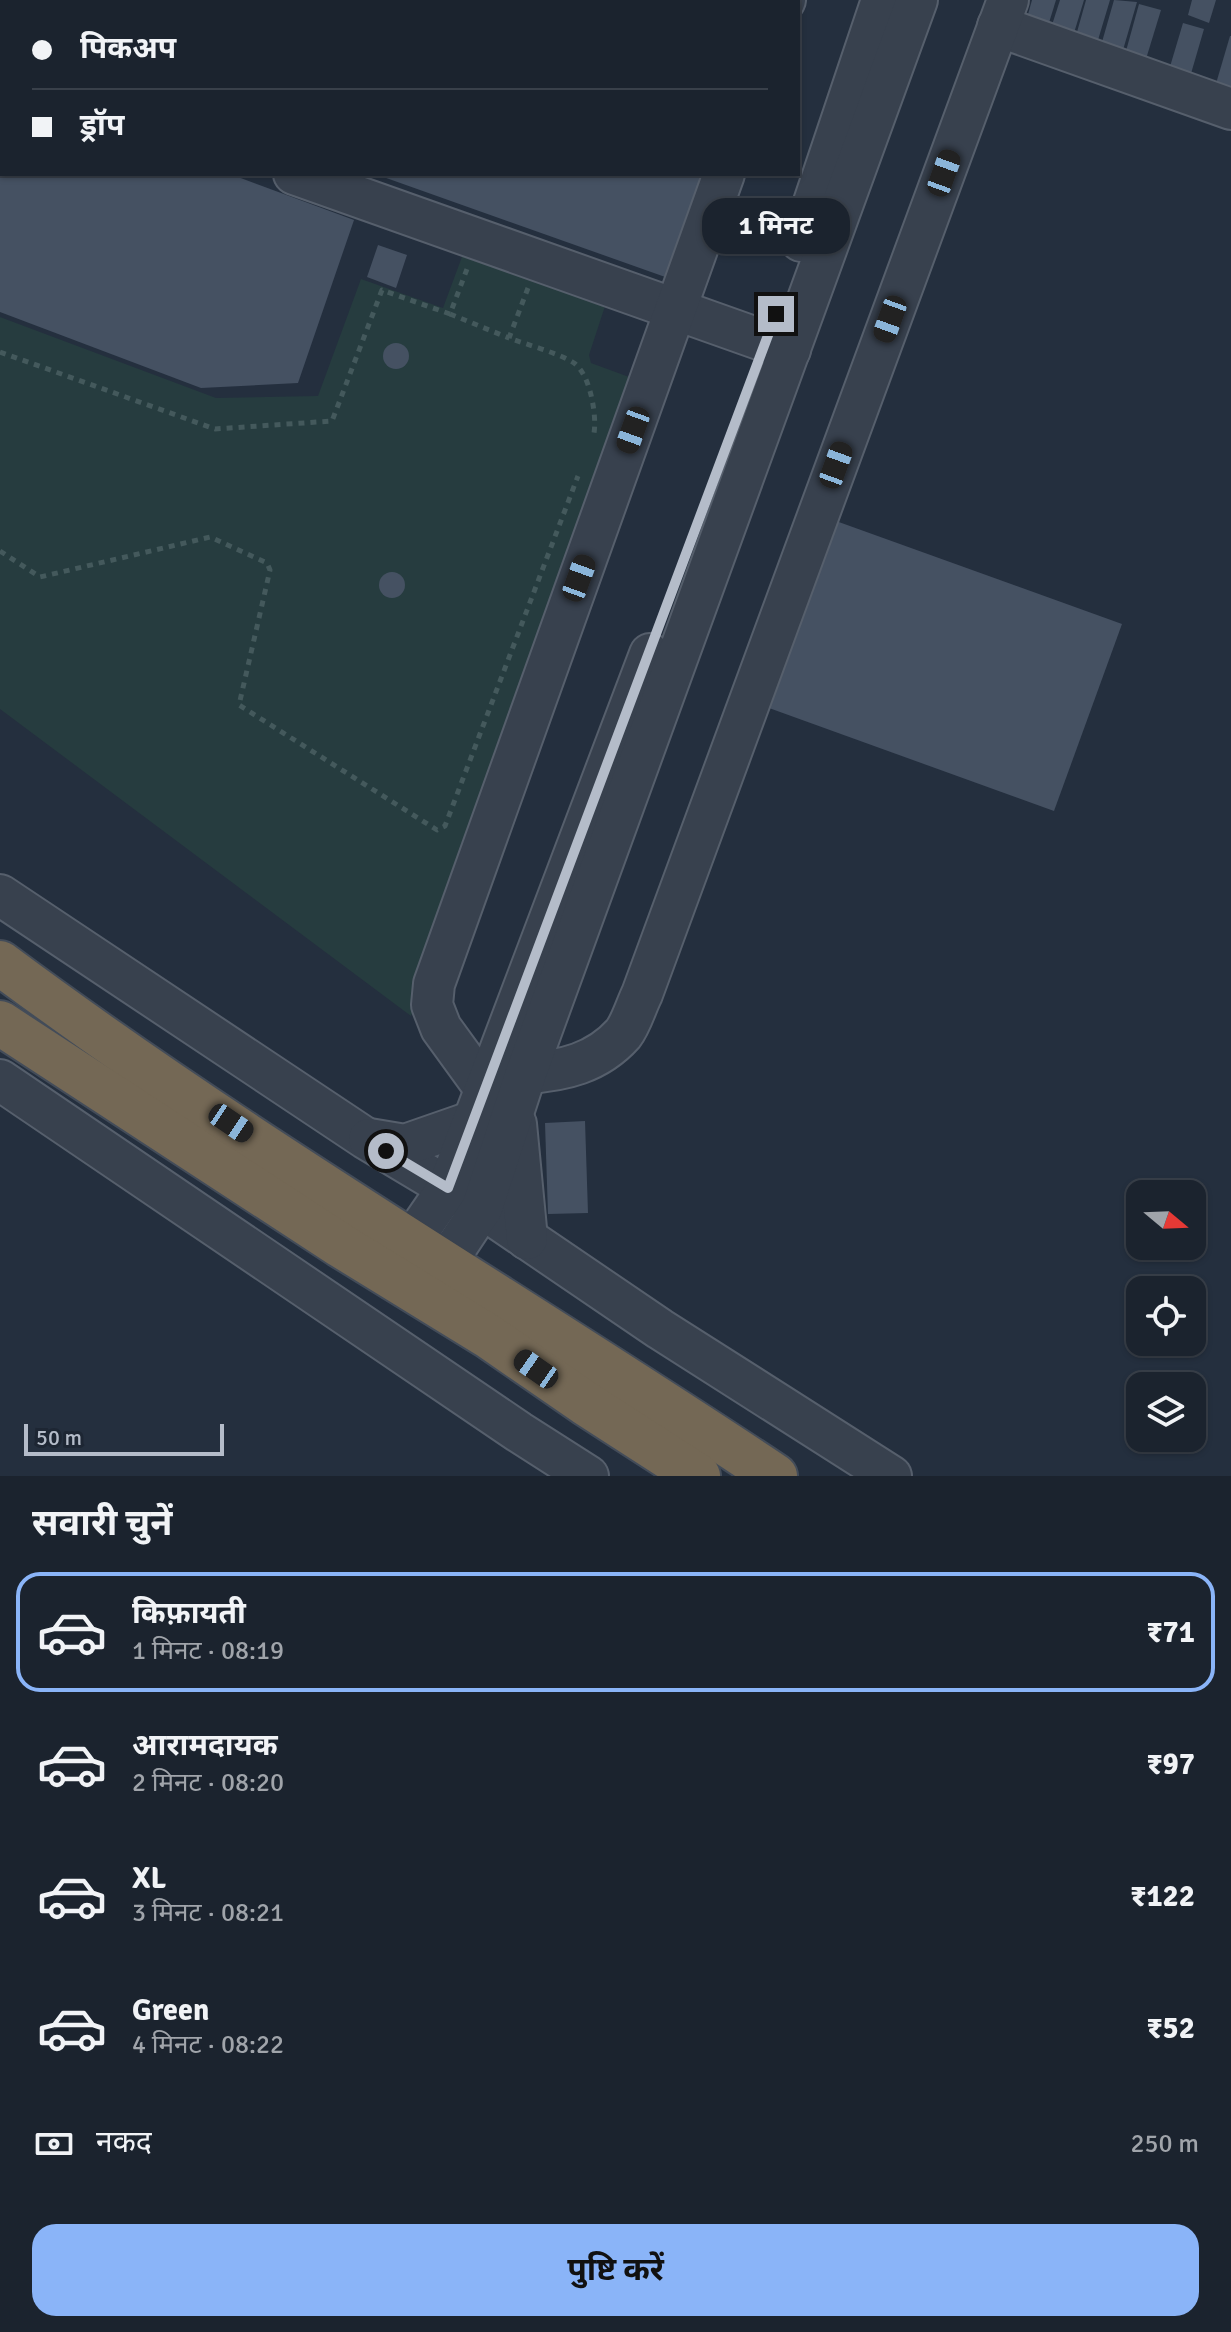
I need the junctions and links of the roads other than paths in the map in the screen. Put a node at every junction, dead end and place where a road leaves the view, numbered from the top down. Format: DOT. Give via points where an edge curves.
graph roads {
  1 [pos="882,0"];
  2 [pos="917,0"];
  3 [pos="1003,13"];
  4 [pos="1231,109"];
  5 [pos="300,176"];
  6 [pos="723,176"];
  7 [pos="676,311"];
  8 [pos="778,346"];
  9 [pos="0,895"];
  10 [pos="0,963"];
  11 [pos="0,1023"];
  12 [pos="0,1080"];
  13 [pos="500,1098"];
  14 [pos="365,1138"];
  15 [pos="465,1198"];
  16 [pos="527,1239"];
  17 [pos="417,1269"];
  18 [pos="588,1476"];
  19 [pos="698,1476"];
  20 [pos="775,1476"];
  21 [pos="891,1476"];
  1 -- 8 [label="street"];
  2 -- 8 [label="street"];
  3 -- 4 [label="street"];
  3 -- 13 [label="street" via="624,1033 591,1060"];
  5 -- 7 [label="street"];
  6 -- 7 [label="street"];
  7 -- 8 [label="street"];
  7 -- 13 [label="street" via="434,984 432,1005 441,1028"];
  8 -- 13 [label="street"];
  9 -- 14 [label="street"];
  10 -- 17 [label="highway"];
  11 -- 17 [label="highway"];
  12 -- 18 [label="street"];
  13 -- 14 [label="street" via="405,1145"];
  13 -- 15 [label="street"];
  13 -- 16 [label="street"];
  14 -- 15 [label="street"];
  15 -- 16 [label="street"];
  15 -- 17 [label="street"];
  16 -- 21 [label="street"];
  17 -- 19 [label="highway" via="488,1336"];
  17 -- 20 [label="highway"];
}
